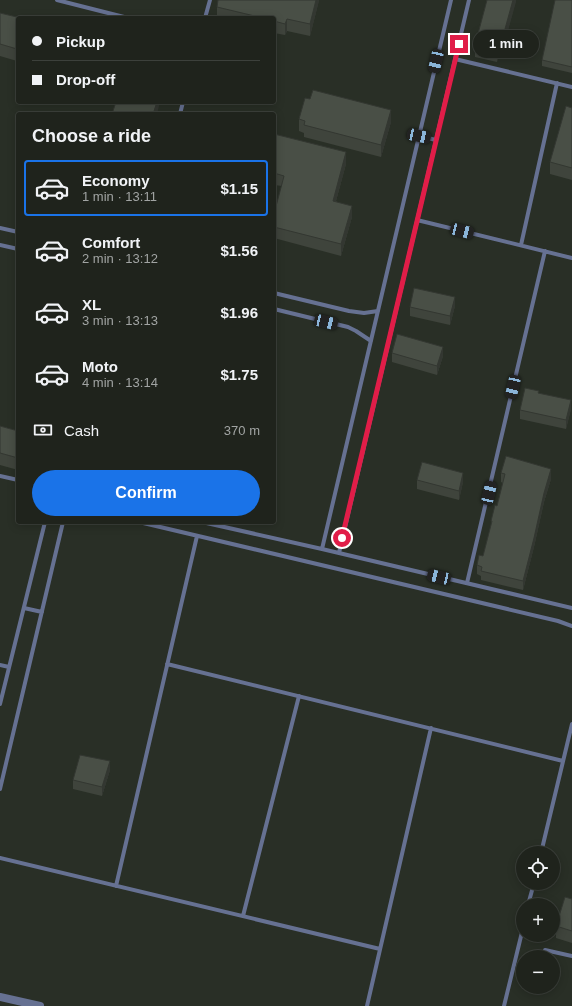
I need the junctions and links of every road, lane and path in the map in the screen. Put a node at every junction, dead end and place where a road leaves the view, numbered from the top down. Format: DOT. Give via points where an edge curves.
graph roads {
  1 [pos="57,0"];
  2 [pos="210,0"];
  3 [pos="451,0"];
  4 [pos="469,0"];
  5 [pos="64,1"];
  6 [pos="120,16"];
  7 [pos="206,16"];
  8 [pos="455,59"];
  9 [pos="557,83"];
  10 [pos="572,87"];
  11 [pos="419,136"];
  12 [pos="436,140"];
  13 [pos="417,220"];
  14 [pos="0,228"];
  15 [pos="16,232"];
  16 [pos="0,245"];
  17 [pos="521,245"];
  18 [pos="16,249"];
  19 [pos="545,251"];
  20 [pos="572,258"];
  21 [pos="276,293"];
  22 [pos="276,309"];
  23 [pos="378,311"];
  24 [pos="370,341"];
  25 [pos="0,476"];
  26 [pos="16,480"];
  27 [pos="45,524"];
  28 [pos="63,524"];
  29 [pos="147,524"];
  30 [pos="211,524"];
  31 [pos="197,536"];
  32 [pos="322,549"];
  33 [pos="339,553"];
  34 [pos="468,583"];
  35 [pos="24,608"];
  36 [pos="572,608"];
  37 [pos="42,612"];
  38 [pos="572,626"];
  39 [pos="167,664"];
  40 [pos="0,665"];
  41 [pos="9,667"];
  42 [pos="299,696"];
  43 [pos="0,704"];
  44 [pos="572,724"];
  45 [pos="431,728"];
  46 [pos="563,761"];
  47 [pos="0,789"];
  48 [pos="543,846"];
  49 [pos="0,858"];
  50 [pos="116,886"];
  51 [pos="243,916"];
  52 [pos="520,942"];
  53 [pos="380,949"];
  54 [pos="560,953"];
  55 [pos="572,956"];
  56 [pos="0,997"];
  57 [pos="40,1006"];
  58 [pos="366,1006"];
  59 [pos="504,1006"];
  1 -- 5 [label="lane"];
  2 -- 7 [label="lane"];
  3 -- 11 [label="lane"];
  4 -- 8 [label="lane"];
  5 -- 6 [label="lane"];
  8 -- 9 [label="lane"];
  8 -- 12 [label="lane"];
  9 -- 10 [label="lane"];
  9 -- 17 [label="lane"];
  11 -- 12 [label="lane"];
  11 -- 23 [label="lane"];
  12 -- 13 [label="lane"];
  13 -- 17 [label="lane"];
  13 -- 33 [label="lane"];
  14 -- 15 [label="lane"];
  16 -- 18 [label="lane"];
  17 -- 19 [label="lane"];
  19 -- 20 [label="lane"];
  19 -- 34 [label="lane"];
  21 -- 23 [label="lane" via="349,311"];
  22 -- 24 [label="lane" via="348,327"];
  23 -- 24 [label="lane"];
  24 -- 32 [label="lane"];
  25 -- 26 [label="lane"];
  27 -- 35 [label="lane"];
  28 -- 37 [label="lane"];
  29 -- 31 [label="lane"];
  30 -- 32 [label="lane"];
  31 -- 38 [label="lane"];
  31 -- 39 [label="lane"];
  32 -- 33 [label="lane"];
  33 -- 34 [label="lane"];
  34 -- 36 [label="lane"];
  35 -- 37 [label="lane"];
  35 -- 41 [label="lane"];
  37 -- 47 [label="lane"];
  39 -- 42 [label="lane"];
  39 -- 50 [label="lane"];
  40 -- 41 [label="lane"];
  41 -- 43 [label="lane"];
  42 -- 45 [label="lane"];
  42 -- 51 [label="lane"];
  44 -- 46 [label="lane"];
  45 -- 46 [label="lane"];
  45 -- 53 [label="lane"];
  46 -- 48 [label="lane"];
  49 -- 50 [label="lane"];
  50 -- 51 [label="lane"];
  51 -- 53 [label="lane"];
  52 -- 59 [label="lane"];
  53 -- 58 [label="lane"];
  54 -- 55 [label="lane"];
  56 -- 57 [label="street"];
}
